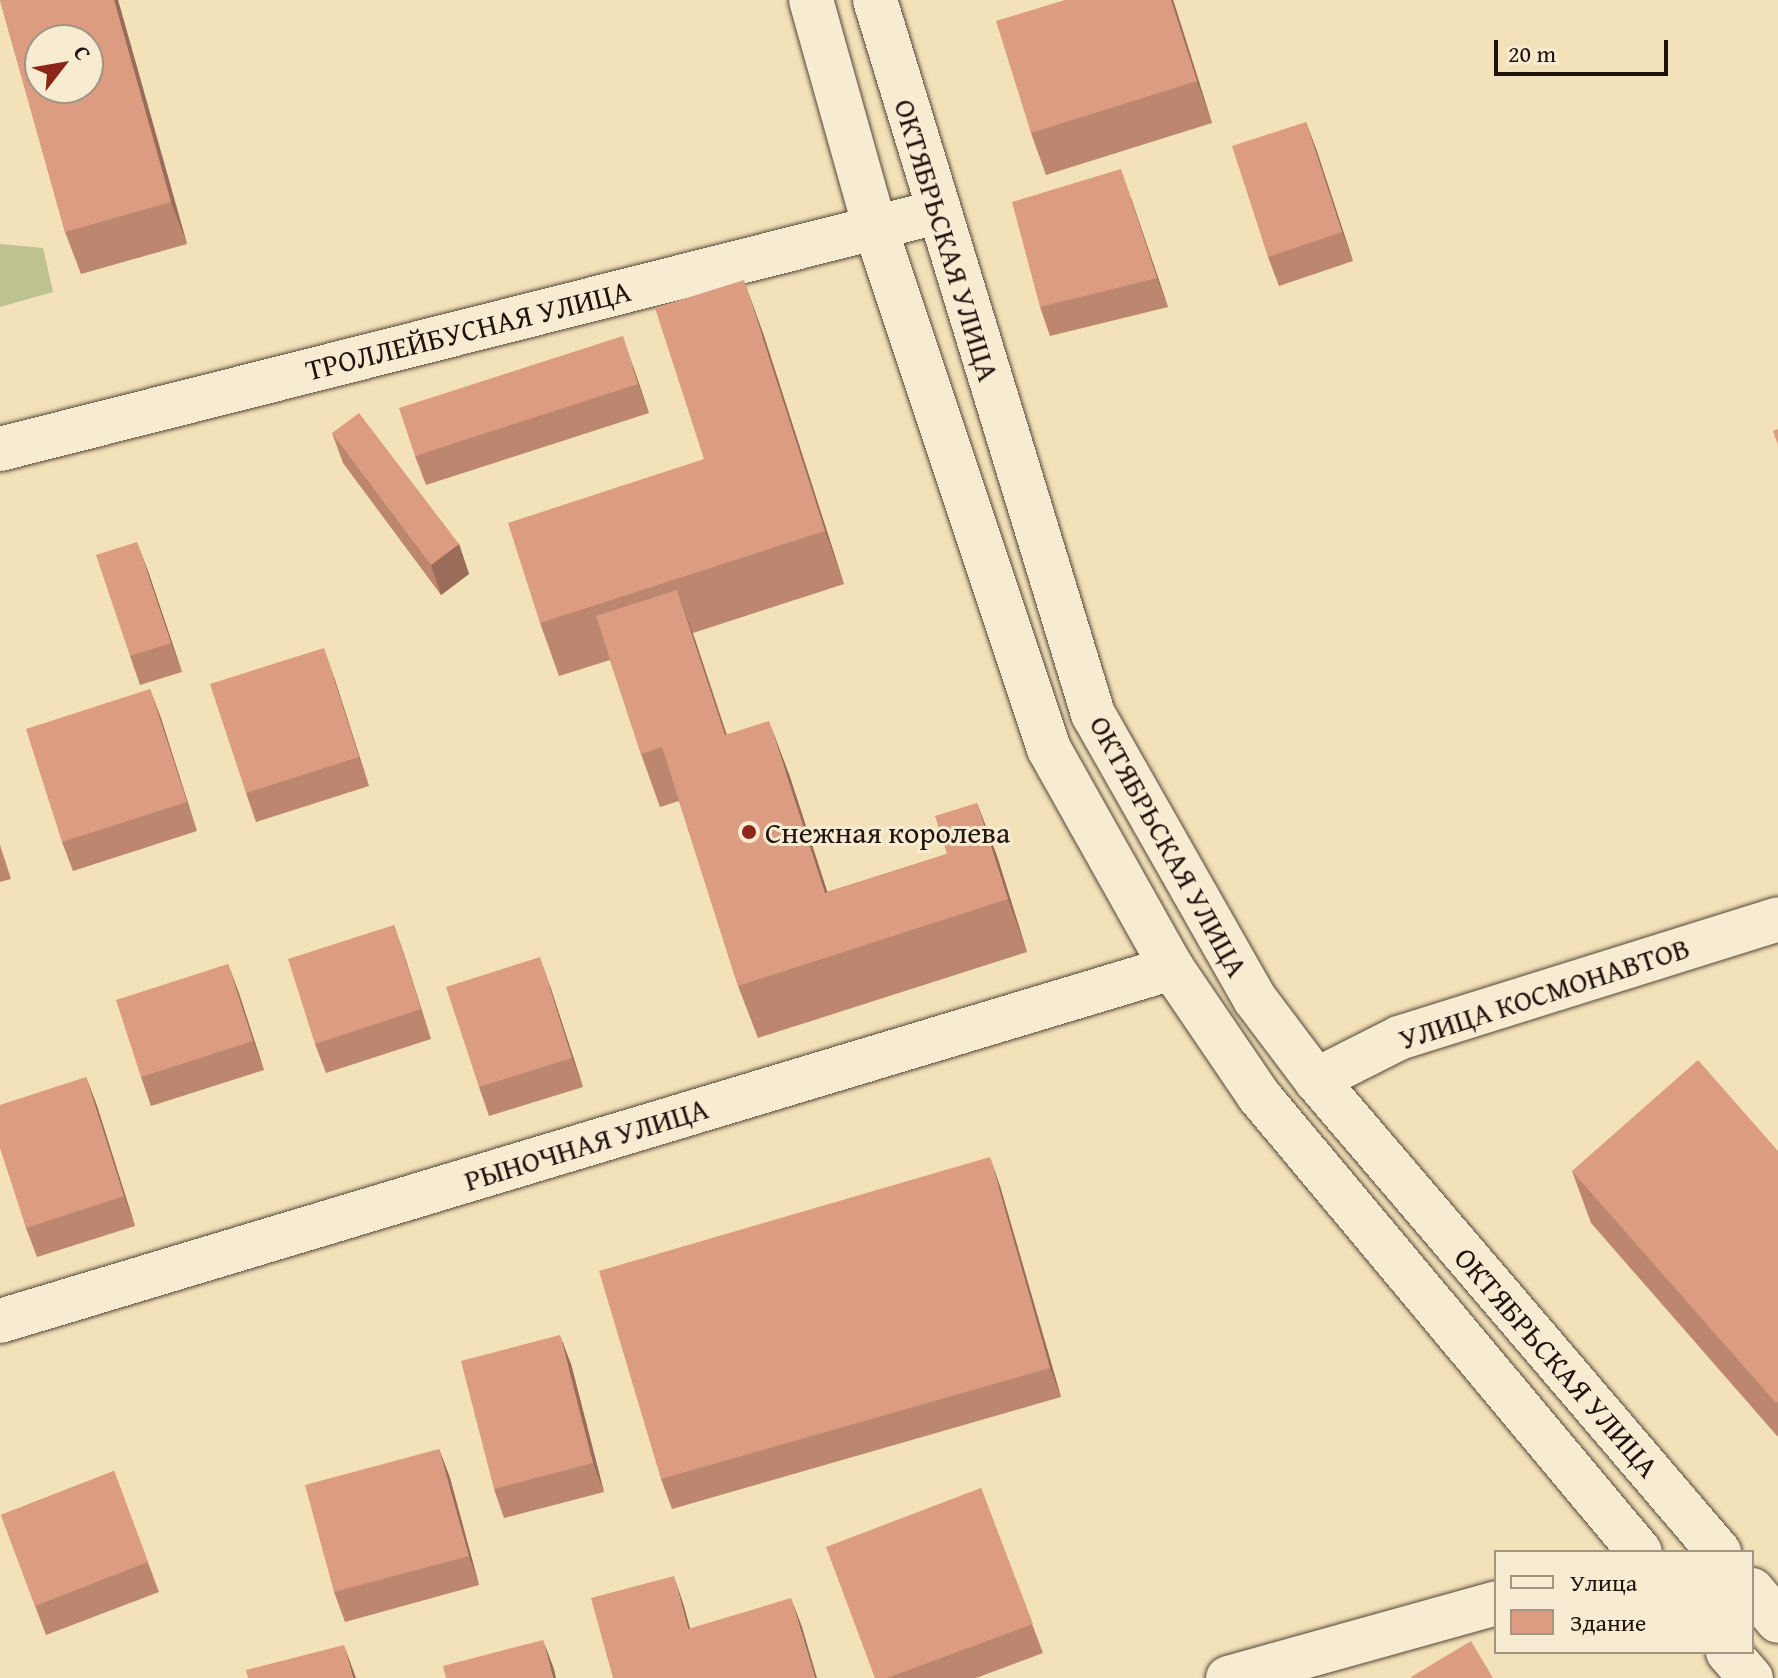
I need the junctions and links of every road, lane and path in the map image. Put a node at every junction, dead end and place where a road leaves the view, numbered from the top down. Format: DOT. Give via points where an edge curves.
graph roads {
  1 [pos="811,0"];
  2 [pos="875,0"];
  3 [pos="937,212"];
  4 [pos="875,227"];
  5 [pos="0,449"];
  6 [pos="1778,919"];
  7 [pos="1172,968"];
  8 [pos="1316,1080"];
  9 [pos="0,1321"];
  10 [pos="1638,1550"];
  11 [pos="1717,1550"];
  12 [pos="1754,1592"];
  13 [pos="1494,1604"];
  14 [pos="1778,1621"];
  15 [pos="1730,1654"];
  16 [pos="1228,1678"];
  17 [pos="1751,1678"];
  1 -- 4 [label="main road, ОКТЯБРЬСКАЯ УЛИЦА"];
  2 -- 3 [label="main road, ОКТЯБРЬСКАЯ УЛИЦА"];
  3 -- 4 [label="main road, ТРОЛЛЕЙБУСНАЯ УЛИЦА"];
  3 -- 8 [label="main road, ОКТЯБРЬСКАЯ УЛИЦА" via="1093,714 1255,999"];
  4 -- 5 [label="main road, ТРОЛЛЕЙБУСНАЯ УЛИЦА"];
  4 -- 7 [label="main road, ОКТЯБРЬСКАЯ УЛИЦА" via="1049,749"];
  6 -- 8 [label="main road, УЛИЦА КОСМОНАВТОВ" via="1399,1038"];
  7 -- 9 [label="main road, РЫНОЧНАЯ УЛИЦА"];
  7 -- 10 [label="main road, ОКТЯБРЬСКАЯ УЛИЦА" via="1259,1096"];
  8 -- 11 [label="main road, ОКТЯБРЬСКАЯ УЛИЦА"];
  12 -- 14 [label="main road"];
  13 -- 16 [label="main road"];
  15 -- 17 [label="main road"];
}
